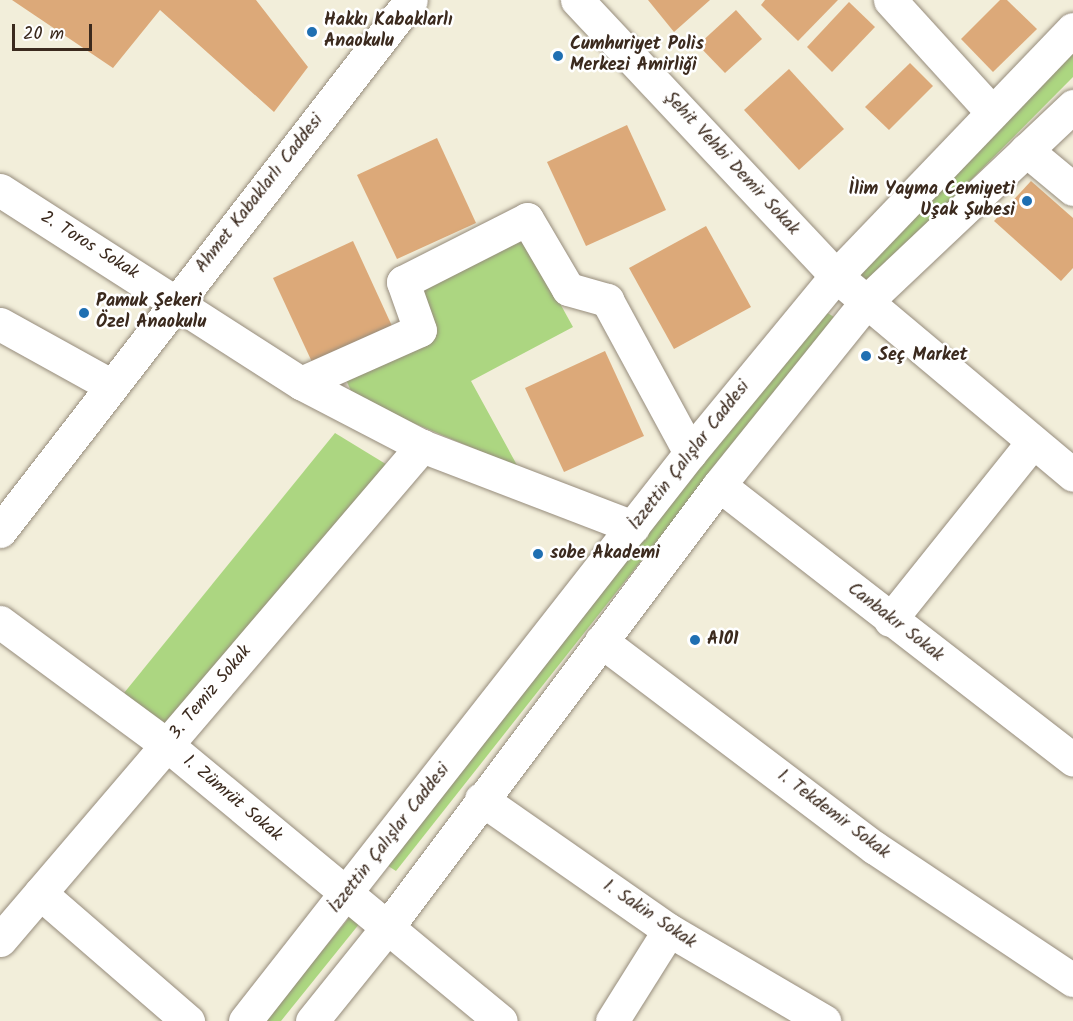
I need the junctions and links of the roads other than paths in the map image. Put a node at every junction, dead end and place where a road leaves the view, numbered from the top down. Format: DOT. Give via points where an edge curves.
graph roads {
  1 [pos="411,0"];
  2 [pos="577,0"];
  3 [pos="890,0"];
  4 [pos="1073,28"];
  5 [pos="1073,106"];
  6 [pos="991,111"];
  7 [pos="1026,150"];
  8 [pos="1073,189"];
  9 [pos="0,190"];
  10 [pos="836,276"];
  11 [pos="177,302"];
  12 [pos="867,302"];
  13 [pos="0,324"];
  14 [pos="301,383"];
  15 [pos="112,386"];
  16 [pos="1032,443"];
  17 [pos="422,446"];
  18 [pos="690,453"];
  19 [pos="1073,475"];
  20 [pos="719,485"];
  21 [pos="633,527"];
  22 [pos="0,531"];
  23 [pos="890,620"];
  24 [pos="0,622"];
  25 [pos="600,641"];
  26 [pos="167,745"];
  27 [pos="1073,760"];
  28 [pos="481,799"];
  29 [pos="40,893"];
  30 [pos="347,894"];
  31 [pos="386,929"];
  32 [pos="669,930"];
  33 [pos="0,940"];
  34 [pos="1073,980"];
  35 [pos="188,1021"];
  36 [pos="244,1021"];
  37 [pos="312,1021"];
  38 [pos="501,1021"];
  39 [pos="612,1021"];
  40 [pos="824,1021"];
  1 -- 11 [label="street, Ahmet Kabaklarlı Caddesi"];
  2 -- 10 [label="street, Şehit Vehbi Demir Sokak"];
  3 -- 6 [label="street"];
  4 -- 6 [label="street, İzzettin Çalışlar Caddesi"];
  5 -- 7 [label="street"];
  6 -- 10 [label="street, İzzettin Çalışlar Caddesi"];
  7 -- 8 [label="street"];
  7 -- 12 [label="street"];
  9 -- 11 [label="street, 2. Toros Sokak"];
  10 -- 12 [label="street, Şehit Vehbi Demir Sokak"];
  10 -- 18 [label="street, İzzettin Çalışlar Caddesi"];
  11 -- 14 [label="street, 2. Toros Sokak"];
  11 -- 15 [label="street, Ahmet Kabaklarlı Caddesi"];
  12 -- 16 [label="street"];
  12 -- 20 [label="street"];
  13 -- 15 [label="street"];
  14 -- 17 [label="street, 2. Toros Sokak"];
  14 -- 18 [label="street" via="420,330 403,282 527,219 568,289 607,300"];
  15 -- 22 [label="street, Ahmet Kabaklarlı Caddesi"];
  16 -- 19 [label="street"];
  16 -- 23 [label="street"];
  17 -- 21 [label="street, 2. Toros Sokak"];
  17 -- 26 [label="street, 3. Temiz Sokak"];
  18 -- 21 [label="street, İzzettin Çalışlar Caddesi"];
  20 -- 23 [label="street, Canbakır Sokak"];
  20 -- 25 [label="street"];
  21 -- 30 [label="street, İzzettin Çalışlar Caddesi"];
  23 -- 27 [label="street, Canbakır Sokak"];
  24 -- 26 [label="street, 1. Zümrüt Sokak"];
  25 -- 28 [label="street"];
  25 -- 34 [label="street, 1. Tekdemir Sokak" via="875,848"];
  26 -- 29 [label="street, 3. Temiz Sokak"];
  26 -- 30 [label="street, 1. Zümrüt Sokak"];
  28 -- 31 [label="street"];
  28 -- 32 [label="street, 1. Sakin Sokak"];
  29 -- 33 [label="street, 3. Temiz Sokak"];
  29 -- 35 [label="street"];
  30 -- 31 [label="street, 1. Zümrüt Sokak"];
  30 -- 36 [label="street, İzzettin Çalışlar Caddesi"];
  31 -- 37 [label="street"];
  31 -- 38 [label="street, 1. Zümrüt Sokak"];
  32 -- 39 [label="street"];
  32 -- 40 [label="street, 1. Sakin Sokak"];
}
